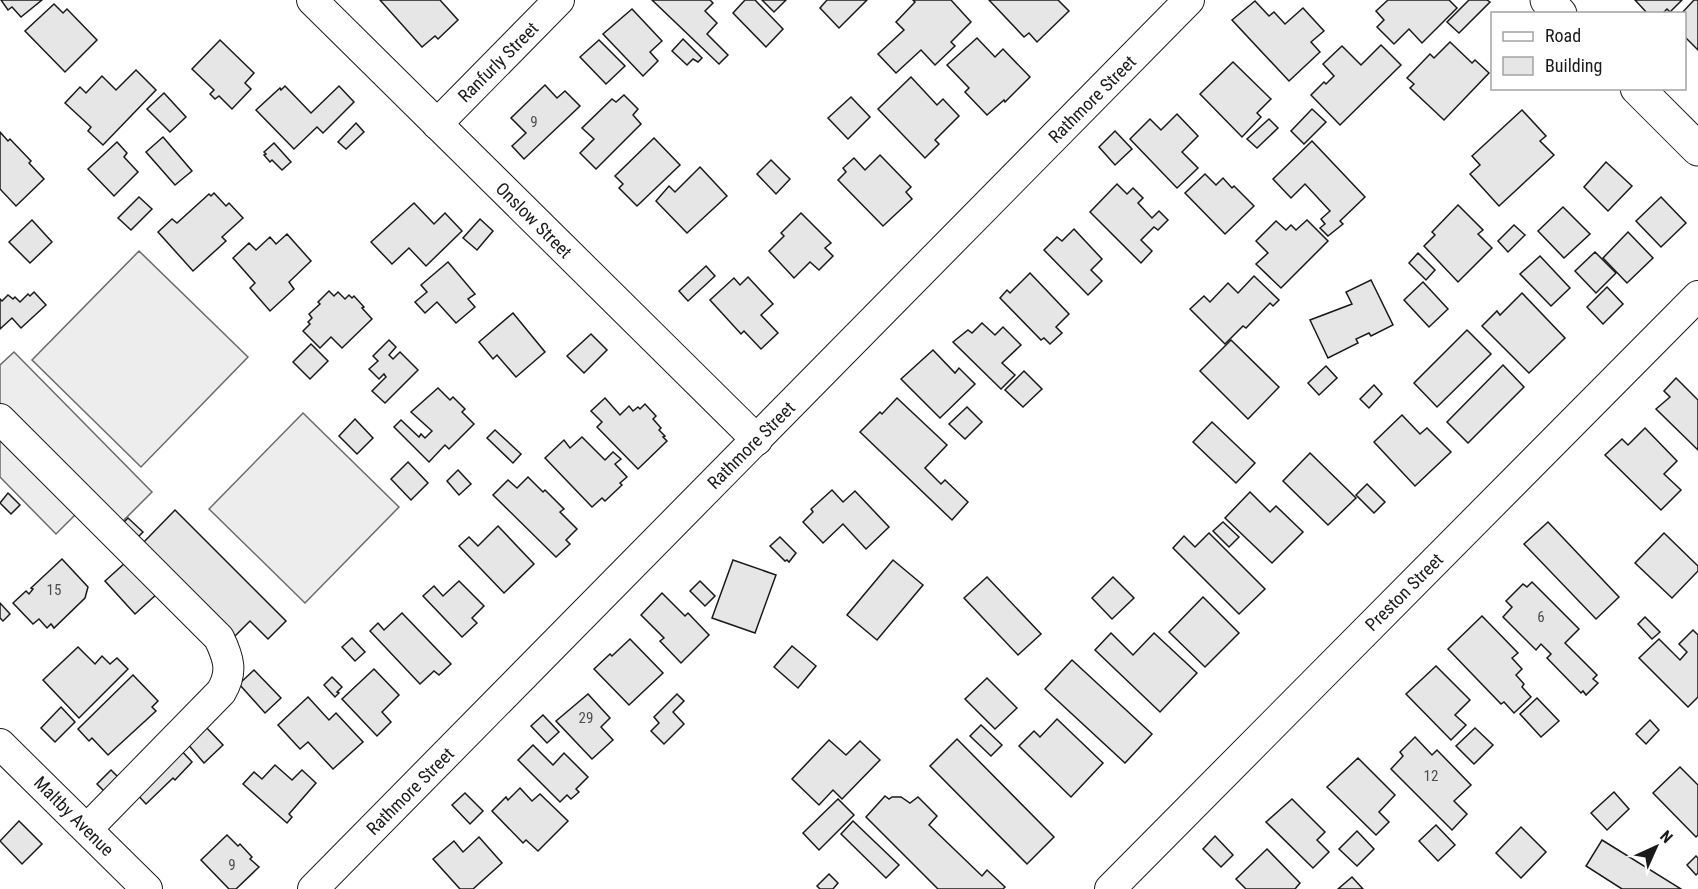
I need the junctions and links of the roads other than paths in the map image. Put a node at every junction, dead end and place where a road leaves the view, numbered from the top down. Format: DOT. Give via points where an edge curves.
graph roads {
  1 [pos="312,0"];
  2 [pos="559,0"];
  3 [pos="1189,0"];
  4 [pos="1547,0"];
  5 [pos="1558,12"];
  6 [pos="1638,90"];
  7 [pos="437,124"];
  8 [pos="1698,149"];
  9 [pos="1698,296"];
  10 [pos="0,419"];
  11 [pos="757,440"];
  12 [pos="0,744"];
  13 [pos="87,829"];
  14 [pos="1114,888"];
  15 [pos="147,889"];
  16 [pos="313,889"];
  1 -- 7 [label="street, Onslow Street"];
  2 -- 7 [label="street, Ranfurly Street"];
  3 -- 11 [label="street, Rathmore Street"];
  4 -- 5 [label="main road"];
  6 -- 8 [label="main road"];
  7 -- 11 [label="street, Onslow Street"];
  9 -- 14 [label="street, Preston Street"];
  10 -- 13 [label="street" via="219,638 229,668 221,692"];
  11 -- 16 [label="street, Rathmore Street"];
  12 -- 13 [label="street, Maltby Avenue"];
  13 -- 15 [label="street, Maltby Avenue"];
}
